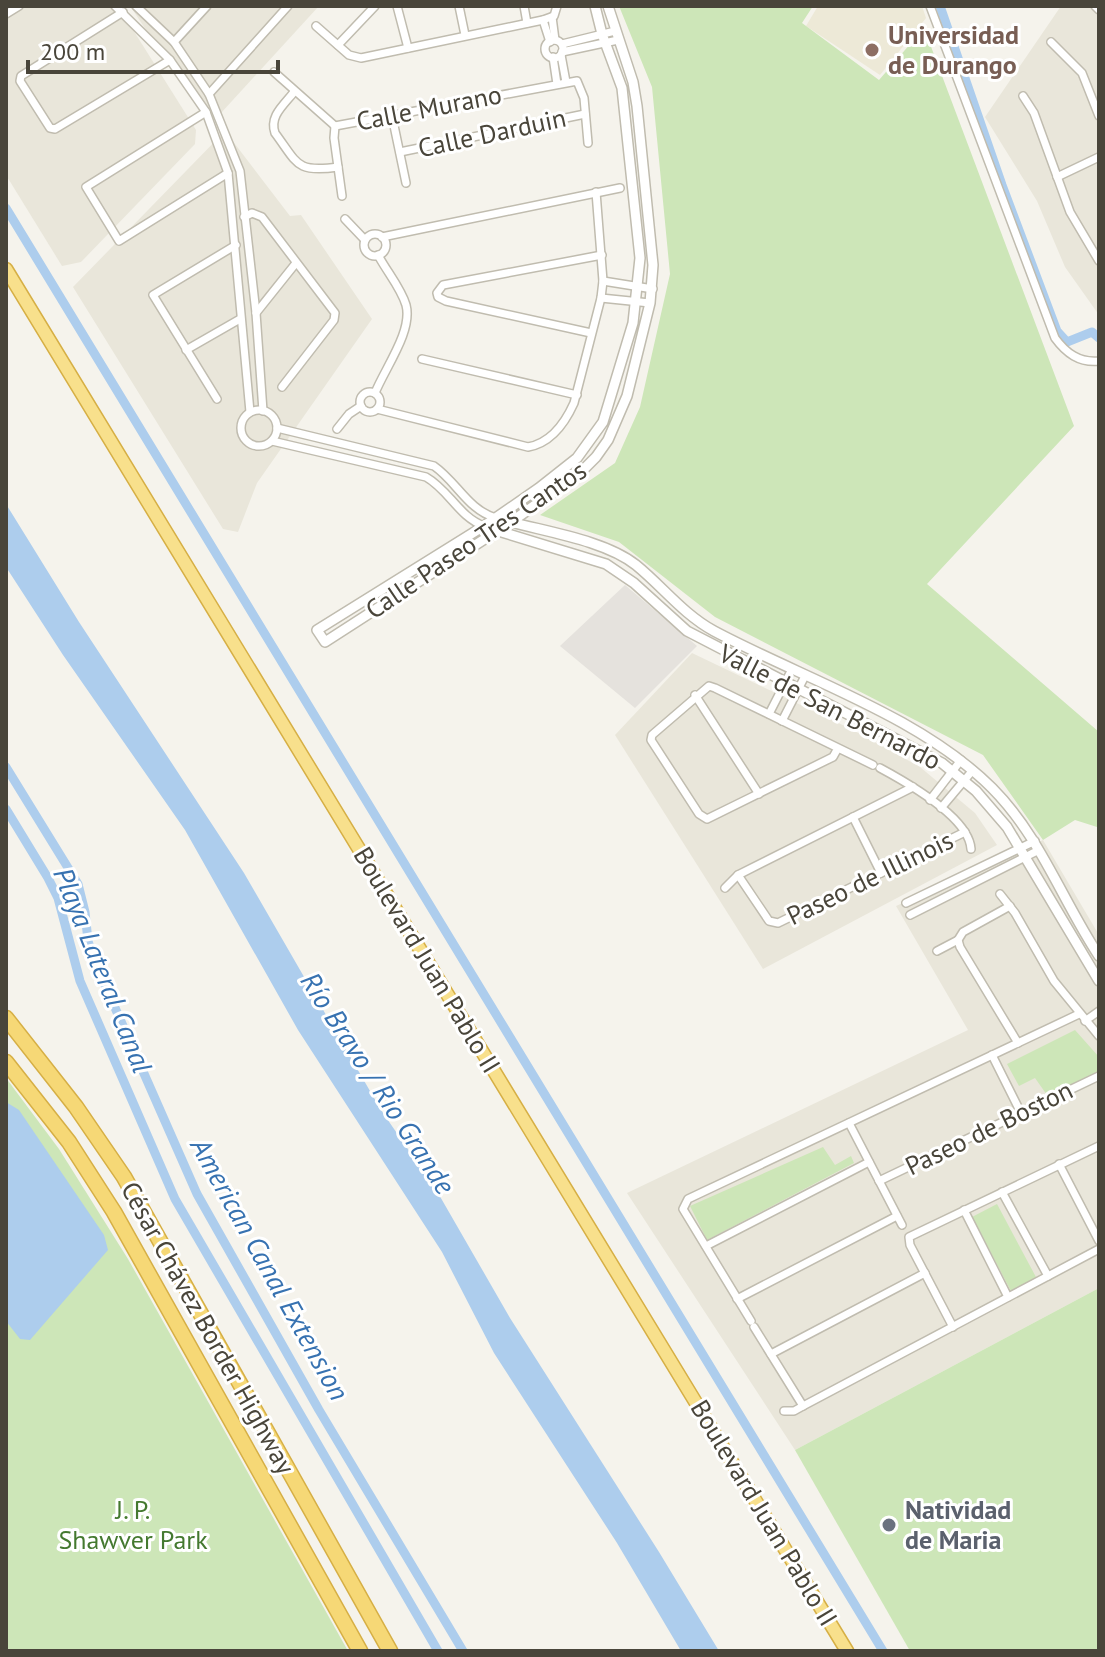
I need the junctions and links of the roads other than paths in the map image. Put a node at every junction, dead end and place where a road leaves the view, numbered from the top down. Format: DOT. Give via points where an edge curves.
graph roads {
  1 [pos="19,6"];
  2 [pos="115,6"];
  3 [pos="136,6"];
  4 [pos="207,6"];
  5 [pos="288,6"];
  6 [pos="375,6"];
  7 [pos="397,6"];
  8 [pos="459,6"];
  9 [pos="524,6"];
  10 [pos="595,6"];
  11 [pos="608,6"];
  12 [pos="930,6"];
  13 [pos="123,12"];
  14 [pos="6,14"];
  15 [pos="552,14"];
  16 [pos="527,23"];
  17 [pos="316,26"];
  18 [pos="465,35"];
  19 [pos="616,36"];
  20 [pos="604,39"];
  21 [pos="174,42"];
  22 [pos="1051,42"];
  23 [pos="338,45"];
  24 [pos="408,48"];
  25 [pos="557,48"];
  26 [pos="170,60"];
  27 [pos="274,72"];
  28 [pos="566,82"];
  29 [pos="557,84"];
  30 [pos="294,92"];
  31 [pos="209,94"];
  32 [pos="1023,96"];
  33 [pos="206,112"];
  34 [pos="585,114"];
  35 [pos="392,116"];
  36 [pos="1099,116"];
  37 [pos="335,126"];
  38 [pos="588,143"];
  39 [pos="400,152"];
  40 [pos="1099,157"];
  41 [pos="338,167"];
  42 [pos="228,173"];
  43 [pos="1057,177"];
  44 [pos="406,183"];
  45 [pos="620,188"];
  46 [pos="596,192"];
  47 [pos="342,196"];
  48 [pos="246,216"];
  49 [pos="234,218"];
  50 [pos="345,219"];
  51 [pos="382,237"];
  52 [pos="365,240"];
  53 [pos="236,245"];
  54 [pos="378,255"];
  55 [pos="602,255"];
  56 [pos="1099,261"];
  57 [pos="296,263"];
  58 [pos="6,269"];
  59 [pos="603,281"];
  60 [pos="457,283"];
  61 [pos="639,287"];
  62 [pos="653,289"];
  63 [pos="601,298"];
  64 [pos="637,301"];
  65 [pos="457,303"];
  66 [pos="650,303"];
  67 [pos="256,313"];
  68 [pos="240,319"];
  69 [pos="591,333"];
  70 [pos="186,350"];
  71 [pos="422,359"];
  72 [pos="1099,361"];
  73 [pos="282,387"];
  74 [pos="375,393"];
  75 [pos="577,395"];
  76 [pos="217,399"];
  77 [pos="361,406"];
  78 [pos="377,409"];
  79 [pos="263,411"];
  80 [pos="250,412"];
  81 [pos="277,428"];
  82 [pos="337,429"];
  83 [pos="272,441"];
  84 [pos="496,518"];
  85 [pos="511,522"];
  86 [pos="484,526"];
  87 [pos="498,531"];
  88 [pos="792,669"];
  89 [pos="805,676"];
  90 [pos="786,682"];
  91 [pos="799,688"];
  92 [pos="695,695"];
  93 [pos="769,714"];
  94 [pos="782,721"];
  95 [pos="838,748"];
  96 [pos="961,760"];
  97 [pos="973,770"];
  98 [pos="954,772"];
  99 [pos="964,779"];
  100 [pos="913,787"];
  101 [pos="759,794"];
  102 [pos="930,800"];
  103 [pos="941,808"];
  104 [pos="853,817"];
  105 [pos="965,832"];
  106 [pos="1037,846"];
  107 [pos="971,849"];
  108 [pos="1024,852"];
  109 [pos="881,873"];
  110 [pos="738,875"];
  111 [pos="725,888"];
  112 [pos="1000,894"];
  113 [pos="906,903"];
  114 [pos="1010,906"];
  115 [pos="910,915"];
  116 [pos="958,940"];
  117 [pos="937,951"];
  118 [pos="1099,956"];
  119 [pos="1099,981"];
  120 [pos="1099,1011"];
  121 [pos="6,1018"];
  122 [pos="1082,1018"];
  123 [pos="1098,1032"];
  124 [pos="1018,1043"];
  125 [pos="992,1055"];
  126 [pos="6,1062"];
  127 [pos="1099,1076"];
  128 [pos="1021,1113"];
  129 [pos="849,1123"];
  130 [pos="1099,1146"];
  131 [pos="869,1162"];
  132 [pos="1059,1164"];
  133 [pos="879,1181"];
  134 [pos="1002,1192"];
  135 [pos="964,1210"];
  136 [pos="897,1216"];
  137 [pos="902,1225"];
  138 [pos="1099,1241"];
  139 [pos="706,1246"];
  140 [pos="1099,1249"];
  141 [pos="925,1273"];
  142 [pos="1048,1276"];
  143 [pos="1008,1297"];
  144 [pos="737,1299"];
  145 [pos="953,1327"];
  146 [pos="771,1354"];
  147 [pos="803,1406"];
  148 [pos="784,1411"];
  149 [pos="339,1561"];
  150 [pos="360,1651"];
  151 [pos="390,1651"];
  152 [pos="400,1651"];
  153 [pos="847,1651"];
  1 -- 14 [label="street"];
  2 -- 13 [label="street"];
  3 -- 21 [label="street"];
  4 -- 21 [label="street"];
  5 -- 31 [label="street"];
  6 -- 23 [label="street"];
  7 -- 24 [label="street"];
  8 -- 18 [label="street"];
  9 -- 16 [label="street"];
  10 -- 20 [label="street, Calle Paseo Tres Cantos"];
  11 -- 19 [label="street, Calle Paseo Tres Cantos"];
  12 -- 72 [label="street" via="1055,338 1079,359"];
  13 -- 26 [label="street"];
  13 -- 26 [label="street" via="21,76 50,128"];
  15 -- 16 [label="street"];
  15 -- 25 [label="street"];
  16 -- 18 [label="street"];
  17 -- 23 [label="street"];
  18 -- 24 [label="street"];
  19 -- 20 [label="street"];
  19 -- 62 [label="street, Calle Paseo Tres Cantos" via="637,106"];
  20 -- 25 [label="street"];
  20 -- 61 [label="street, Calle Paseo Tres Cantos" via="622,88"];
  21 -- 31 [label="street"];
  22 -- 36 [label="street" via="1082,73"];
  23 -- 24 [label="street" via="354,58"];
  25 -- 28 [label="street"];
  25 -- 29 [label="street"];
  26 -- 33 [label="street"];
  27 -- 30 [label="street, Calle Murano"];
  28 -- 29 [label="street, Calle Murano"];
  28 -- 34 [label="street, Calle Murano" via="577,81"];
  29 -- 35 [label="street, Calle Murano"];
  30 -- 37 [label="street, Calle Murano"];
  30 -- 41 [label="street" via="275,116 275,133 303,167"];
  31 -- 48 [label="street" via="240,171"];
  32 -- 43 [label="street"];
  33 -- 42 [label="street"];
  33 -- 42 [label="street" via="86,187 119,241"];
  34 -- 38 [label="street"];
  34 -- 39 [label="street, Calle Darduin"];
  35 -- 37 [label="street, Calle Murano"];
  35 -- 39 [label="street"];
  37 -- 41 [label="street"];
  39 -- 44 [label="street"];
  40 -- 43 [label="street"];
  41 -- 47 [label="street"];
  42 -- 49 [label="street"];
  43 -- 56 [label="street" via="1070,212"];
  45 -- 46 [label="street"];
  46 -- 51 [label="street"];
  46 -- 55 [label="street"];
  48 -- 49 [label="street"];
  48 -- 57 [label="street" via="262,217"];
  48 -- 67 [label="street"];
  49 -- 53 [label="street"];
  50 -- 52 [label="street"];
  51 -- 52 [label="street" via="373,234"];
  51 -- 54 [label="street" via="385,249"];
  52 -- 54 [label="street" via="368,254"];
  53 -- 68 [label="street"];
  53 -- 70 [label="street" via="153,295"];
  54 -- 74 [label="street" via="408,316"];
  55 -- 59 [label="street"];
  55 -- 60 [label="street"];
  57 -- 67 [label="street"];
  57 -- 73 [label="street" via="335,317"];
  58 -- 153 [label="highway, Boulevard Juan Pablo II"];
  59 -- 61 [label="street"];
  59 -- 63 [label="street"];
  60 -- 65 [label="street"];
  60 -- 65 [label="street" via="443,285 437,293"];
  61 -- 62 [label="street"];
  61 -- 64 [label="street, Calle Paseo Tres Cantos"];
  62 -- 66 [label="street, Calle Paseo Tres Cantos"];
  63 -- 64 [label="street"];
  63 -- 69 [label="street"];
  64 -- 66 [label="street"];
  64 -- 84 [label="street, Calle Paseo Tres Cantos" via="610,402 594,438 562,471"];
  65 -- 69 [label="street"];
  66 -- 85 [label="street, Calle Paseo Tres Cantos" via="627,396 608,440 579,474"];
  67 -- 79 [label="street"];
  68 -- 70 [label="street"];
  68 -- 80 [label="street"];
  69 -- 75 [label="street"];
  70 -- 76 [label="street"];
  71 -- 75 [label="street"];
  74 -- 77 [label="street" via="364,394"];
  74 -- 78 [label="street" via="380,399"];
  75 -- 78 [label="street" via="567,419 551,436 528,447"];
  77 -- 78 [label="street" via="368,412"];
  77 -- 82 [label="street"];
  79 -- 80 [label="street"];
  79 -- 81 [label="street" via="274,417"];
  80 -- 83 [label="street" via="240,427 247,443 264,446"];
  81 -- 83 [label="street"];
  81 -- 84 [label="street" via="434,466 476,510"];
  83 -- 86 [label="street" via="426,477 470,521"];
  84 -- 85 [label="street, Valle de San Bernardo"];
  84 -- 86 [label="street, Calle Paseo Tres Cantos"];
  85 -- 87 [label="street, Calle Paseo Tres Cantos"];
  85 -- 88 [label="street, Valle de San Bernardo" via="617,554 634,563 697,621"];
  86 -- 87 [label="street, Valle de San Bernardo"];
  86 -- 87 [label="street, Calle Paseo Tres Cantos" via="317,631 326,642"];
  87 -- 90 [label="street, Valle de San Bernardo" via="606,564 687,631"];
  88 -- 89 [label="street, Valle de San Bernardo"];
  88 -- 90 [label="street"];
  89 -- 91 [label="street"];
  89 -- 96 [label="street, Valle de San Bernardo" via="909,726"];
  90 -- 91 [label="street, Valle de San Bernardo"];
  90 -- 93 [label="street"];
  91 -- 94 [label="street"];
  91 -- 98 [label="street, Valle de San Bernardo"];
  92 -- 93 [label="street" via="709,686"];
  92 -- 101 [label="street"];
  92 -- 101 [label="street" via="652,735 652,745 704,818"];
  93 -- 94 [label="street"];
  94 -- 95 [label="street"];
  95 -- 100 [label="street"];
  95 -- 101 [label="street" via="833,757"];
  96 -- 97 [label="street, Valle de San Bernardo"];
  96 -- 98 [label="street"];
  97 -- 99 [label="street"];
  97 -- 106 [label="street, Valle de San Bernardo"];
  98 -- 99 [label="street, Valle de San Bernardo"];
  98 -- 102 [label="street"];
  99 -- 103 [label="street"];
  99 -- 108 [label="street, Valle de San Bernardo"];
  100 -- 102 [label="street"];
  100 -- 104 [label="street"];
  102 -- 103 [label="street"];
  103 -- 105 [label="street"];
  104 -- 109 [label="street"];
  104 -- 110 [label="street"];
  105 -- 107 [label="street"];
  105 -- 109 [label="street, Paseo de Illinois"];
  106 -- 108 [label="street"];
  106 -- 118 [label="street, Valle de San Bernardo"];
  108 -- 113 [label="street"];
  108 -- 115 [label="street"];
  108 -- 119 [label="street, Valle de San Bernardo"];
  109 -- 110 [label="street, Paseo de Illinois" via="773,924"];
  110 -- 111 [label="street"];
  112 -- 114 [label="street"];
  114 -- 116 [label="street"];
  114 -- 122 [label="street"];
  116 -- 117 [label="street"];
  116 -- 124 [label="street"];
  120 -- 122 [label="street"];
  121 -- 149 [label="highway, César Chávez Border Highway" via="124,1177"];
  122 -- 123 [label="street"];
  122 -- 124 [label="street"];
  124 -- 125 [label="street"];
  125 -- 128 [label="street"];
  125 -- 129 [label="street"];
  126 -- 150 [label="highway, César Chávez Border Highway" via="69,1142 106,1200"];
  127 -- 128 [label="street, Paseo de Boston"];
  128 -- 133 [label="street, Paseo de Boston"];
  129 -- 131 [label="street"];
  129 -- 139 [label="street" via="688,1199 683,1209"];
  130 -- 132 [label="street"];
  131 -- 133 [label="street"];
  131 -- 139 [label="street, Paseo de Boston"];
  132 -- 134 [label="street"];
  132 -- 138 [label="street"];
  133 -- 136 [label="street"];
  134 -- 135 [label="street"];
  134 -- 142 [label="street"];
  135 -- 141 [label="street" via="909,1237"];
  135 -- 143 [label="street"];
  136 -- 137 [label="street"];
  136 -- 144 [label="street"];
  139 -- 144 [label="street"];
  140 -- 142 [label="street"];
  141 -- 145 [label="street"];
  141 -- 146 [label="street"];
  142 -- 143 [label="street"];
  143 -- 145 [label="street"];
  144 -- 146 [label="street"];
  145 -- 147 [label="street"];
  146 -- 147 [label="street"];
  147 -- 148 [label="street"];
  149 -- 151 [label="highway, César Chávez Border Highway"];
  149 -- 152 [label="highway"];
}
